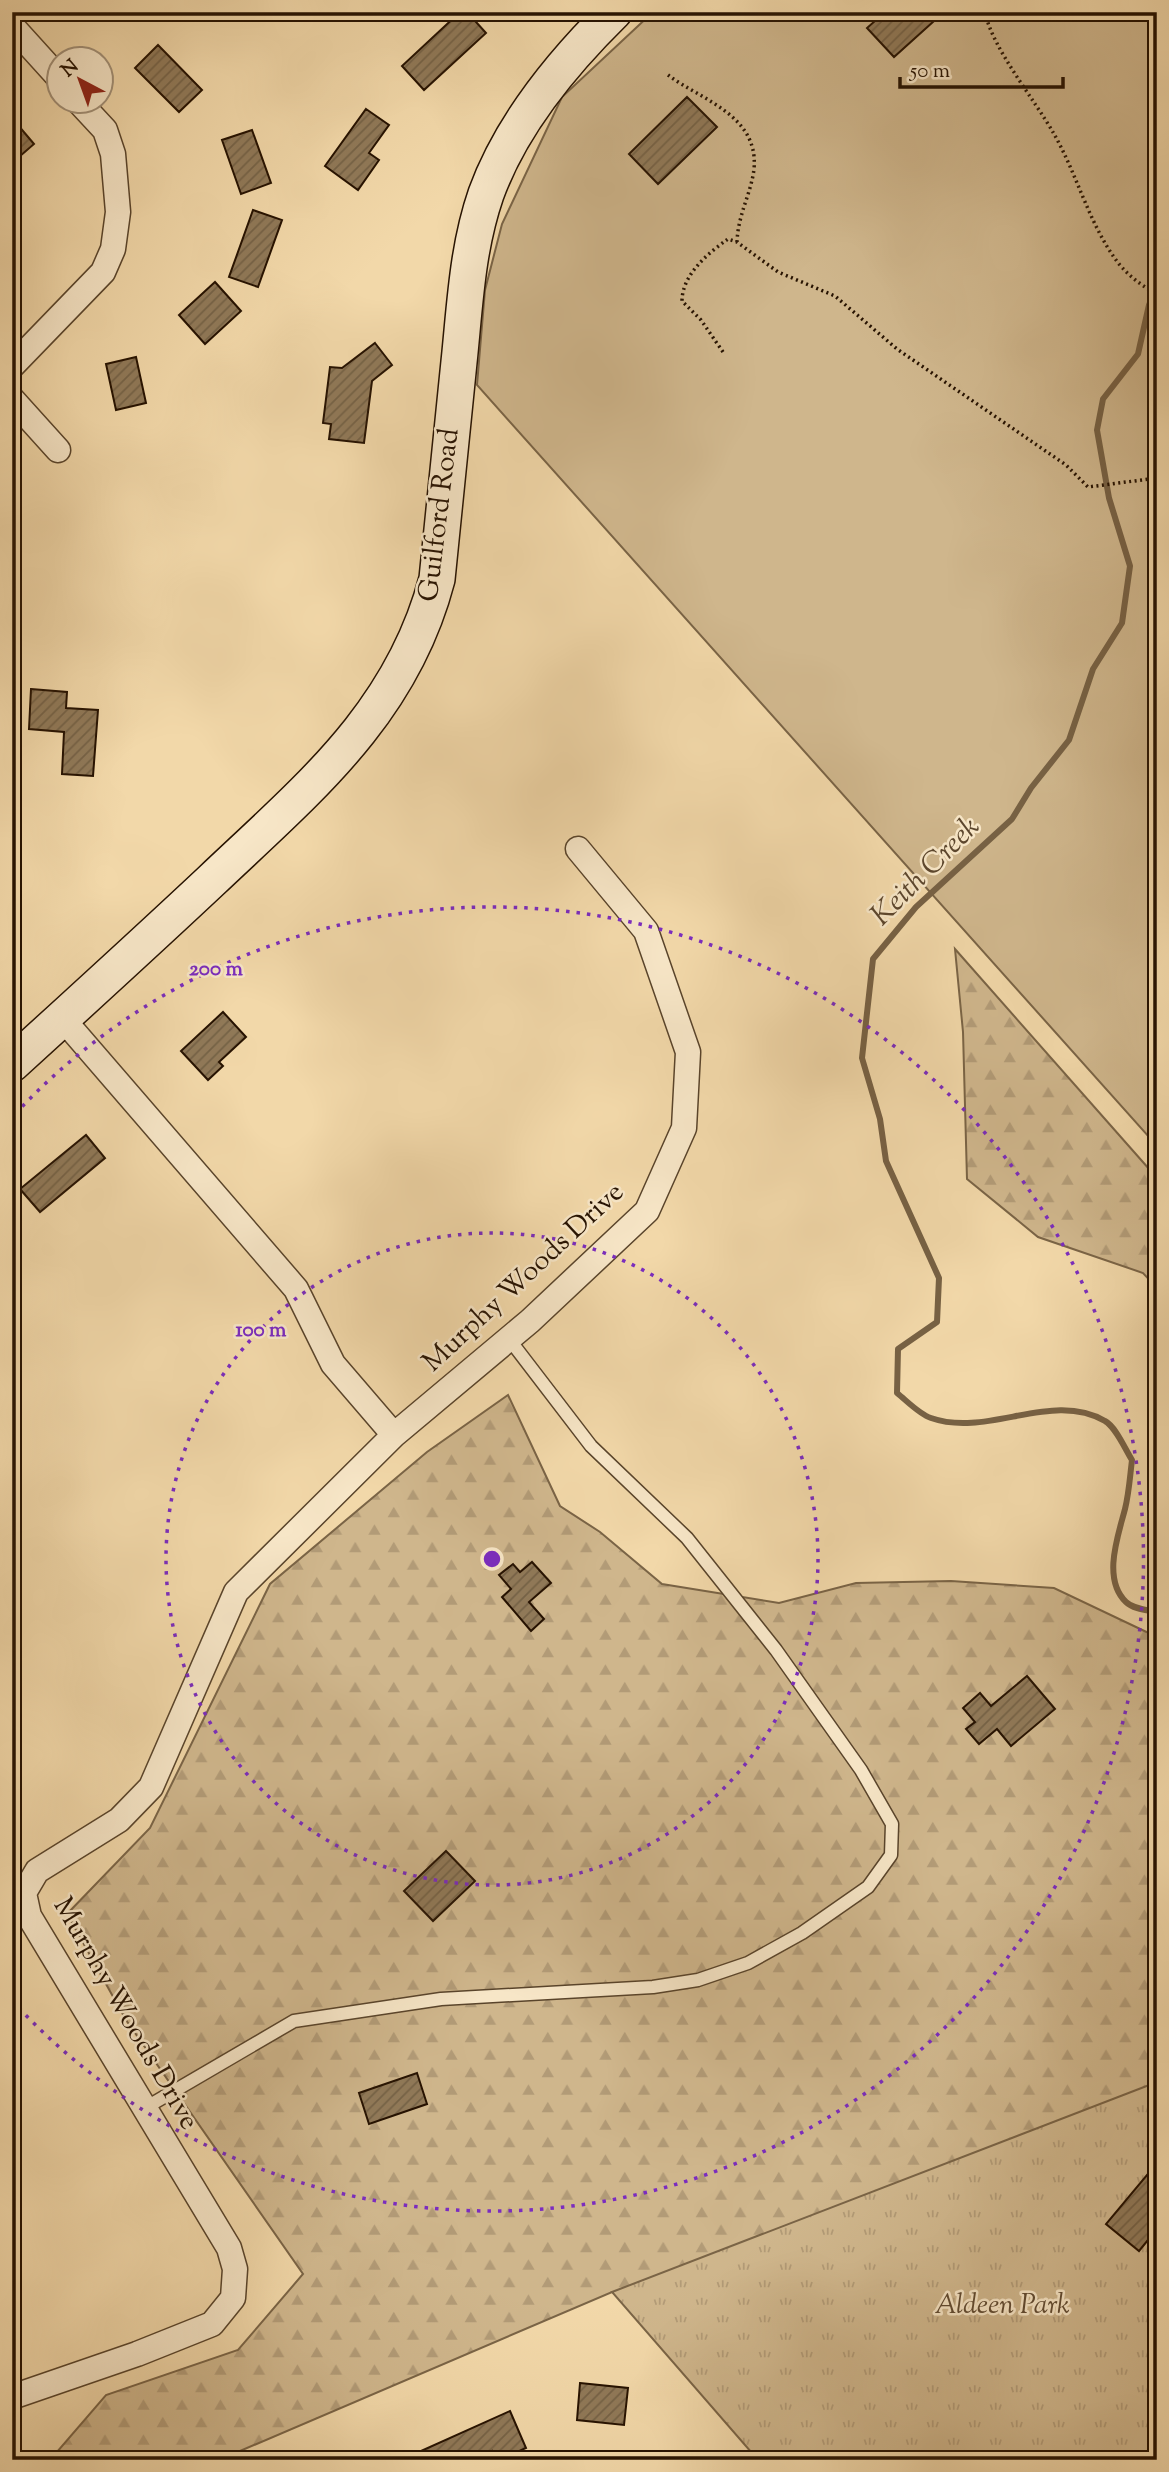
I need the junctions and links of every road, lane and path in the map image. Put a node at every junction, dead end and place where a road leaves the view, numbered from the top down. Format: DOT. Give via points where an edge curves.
graph roads {
  1 [pos="614,12"];
  2 [pos="967,12"];
  3 [pos="985,14"];
  4 [pos="12,26"];
  5 [pos="46,64"];
  6 [pos="668,75"];
  7 [pos="92,116"];
  8 [pos="737,242"];
  9 [pos="1157,294"];
  10 [pos="723,352"];
  11 [pos="12,366"];
  12 [pos="12,400"];
  13 [pos="58,450"];
  14 [pos="1157,478"];
  15 [pos="578,849"];
  16 [pos="62,1018"];
  17 [pos="12,1064"];
  18 [pos="509,1339"];
  19 [pos="394,1435"];
  20 [pos="145,2108"];
  21 [pos="12,2398"];
  1 -- 16 [label="street, Guilford Road" via="548,86 517,132 487,192 470,248 437,579 426,620 406,665 372,719 320,778"];
  2 -- 3 [label="path"];
  3 -- 9 [label="path" via="998,44 1055,136 1099,233 1119,264"];
  4 -- 5 [label="street"];
  6 -- 8 [label="path" via="733,116 752,147 754,169 738,218"];
  7 -- 11 [label="street" via="105,130 113,154 117,233 103,272"];
  8 -- 10 [label="path" via="728,239 716,248 682,290 682,301"];
  8 -- 14 [label="path" via="778,272 835,296 897,349 1066,465 1088,487"];
  12 -- 13 [label="street"];
  15 -- 18 [label="street, Murphy Woods Drive" via="646,931 688,1052 684,1128 648,1211"];
  16 -- 17 [label="street, Guilford Road"];
  16 -- 19 [label="street" via="296,1289 333,1364"];
  18 -- 19 [label="street, Murphy Woods Drive"];
  18 -- 20 [label="lane" via="592,1446 687,1538 776,1650 886,1813 892,1824 891,1855 868,1887 802,1933 748,1963 698,1980 653,1987 441,1999 294,2021"];
  19 -- 20 [label="street, Murphy Woods Drive" via="236,1592 151,1787 119,1821 37,1871 24,1893 29,1916"];
  20 -- 21 [label="street, Murphy Woods Drive" via="229,2248 235,2269 233,2298 212,2324"];
}
